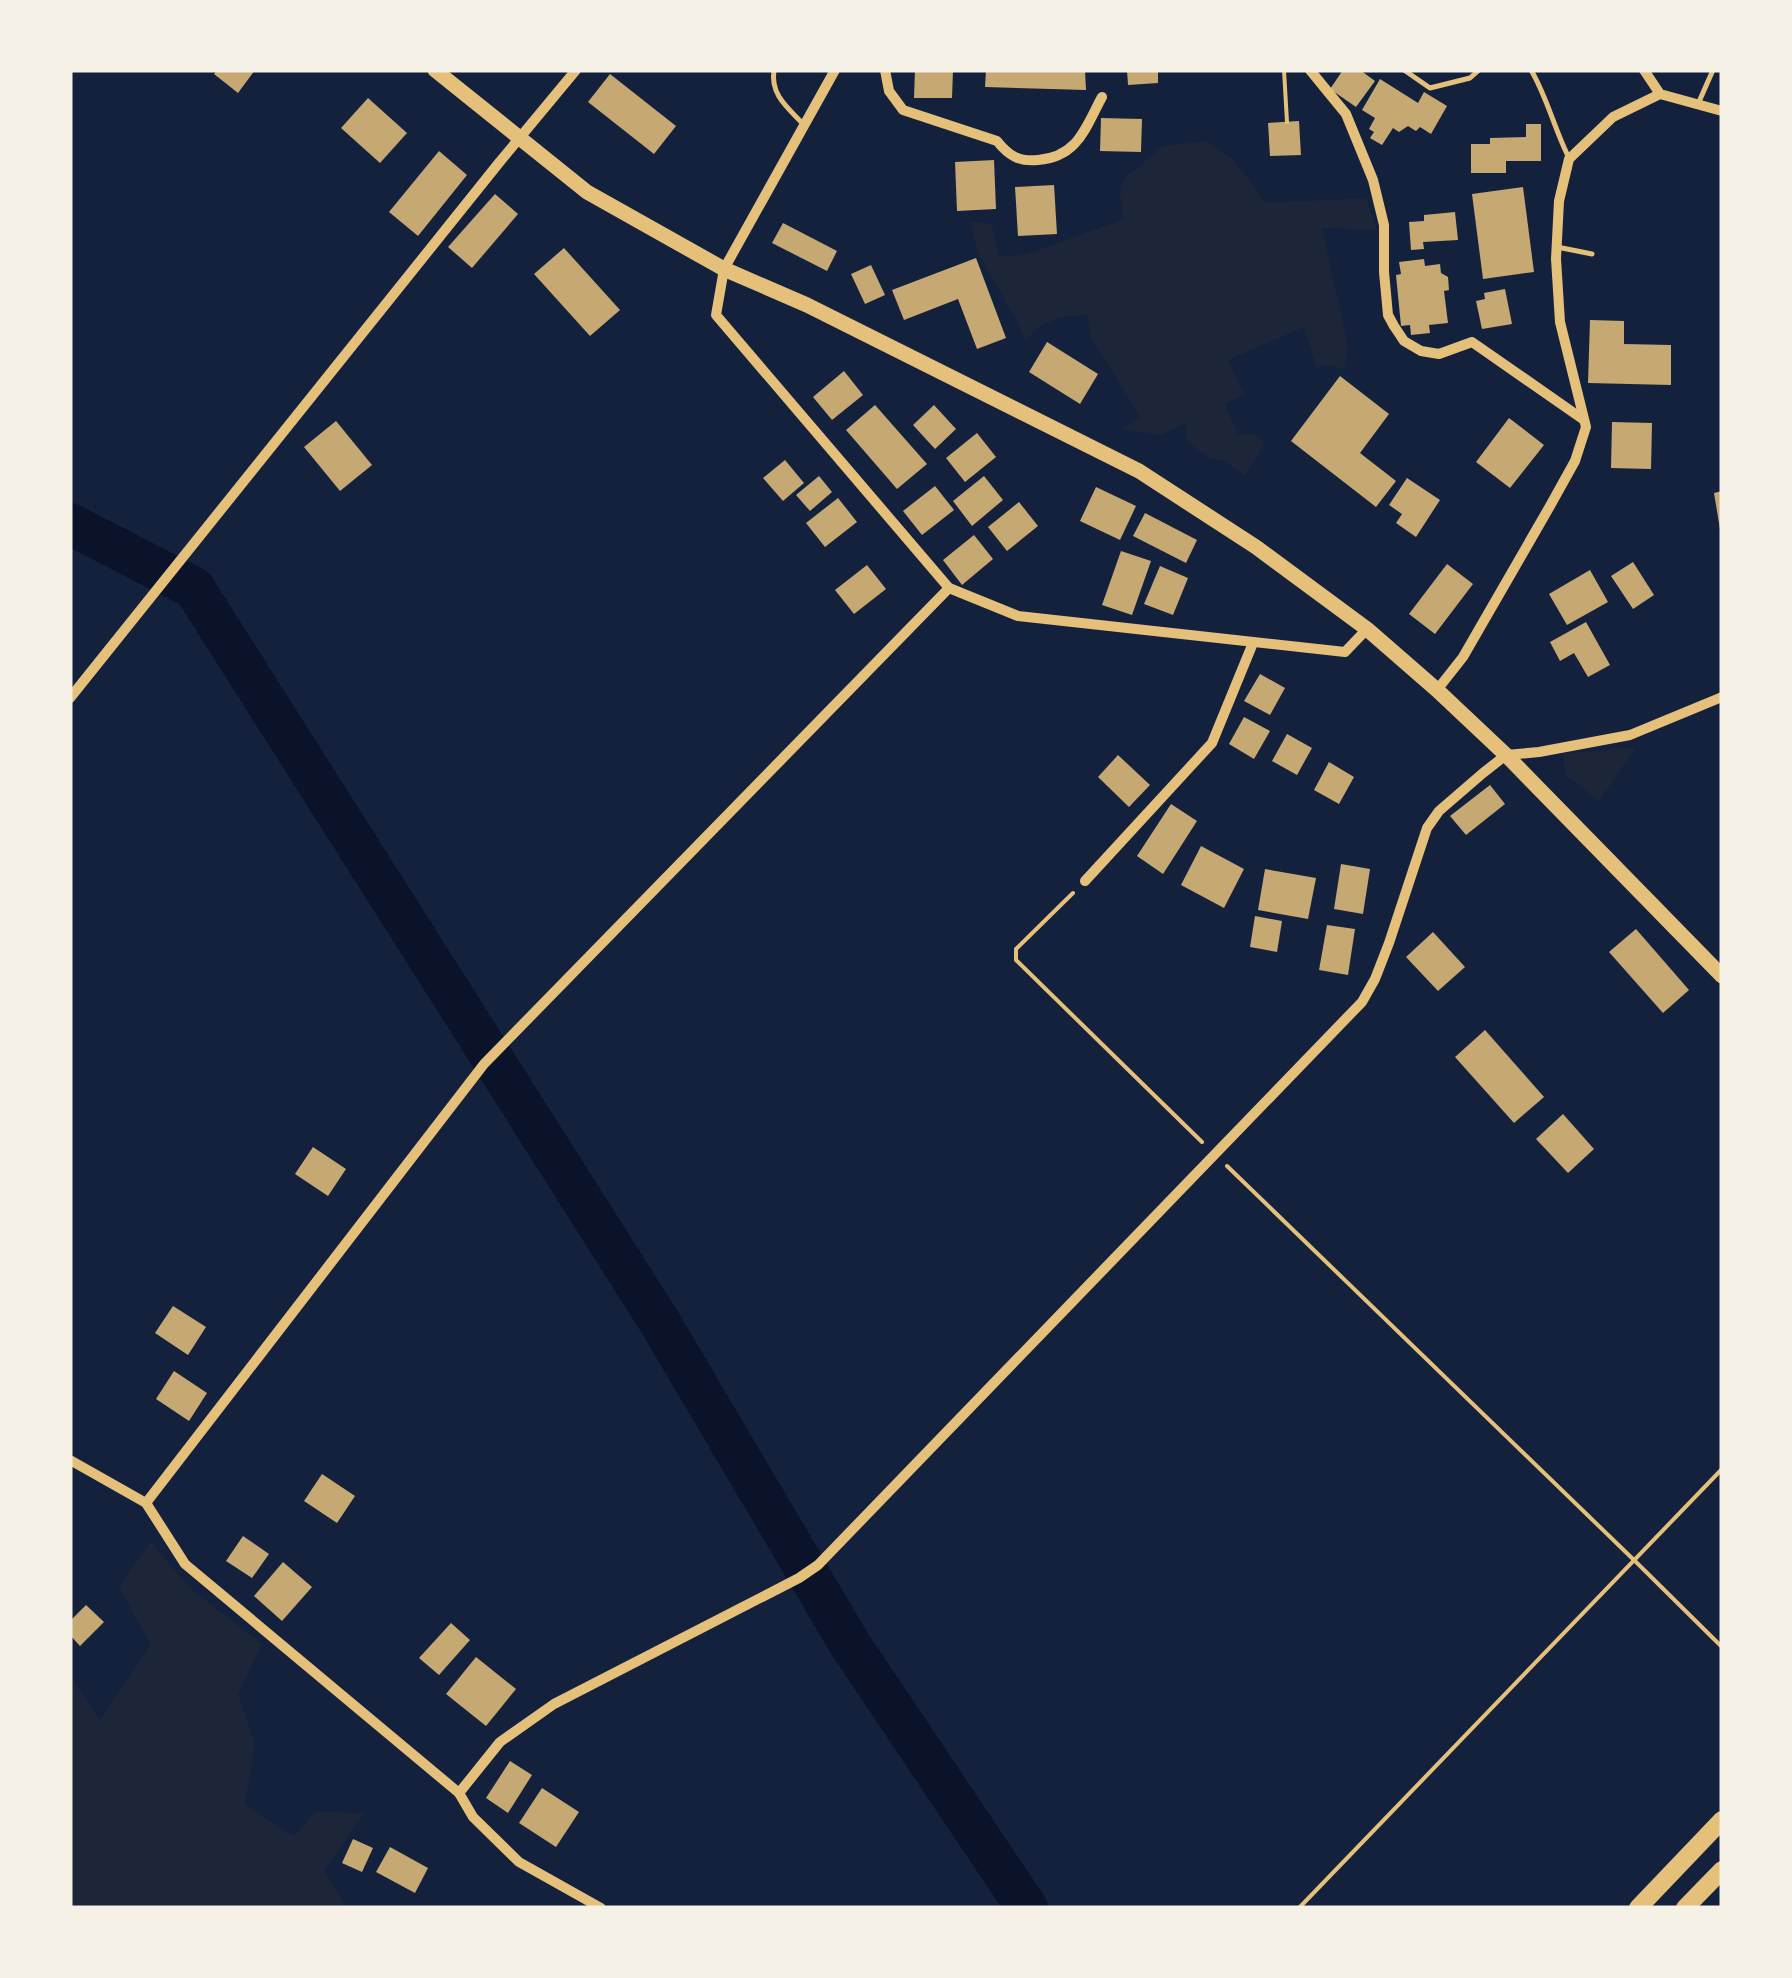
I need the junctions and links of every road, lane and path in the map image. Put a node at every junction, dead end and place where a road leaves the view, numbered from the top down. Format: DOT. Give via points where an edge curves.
graph roads {
  1 [pos="435,70"];
  2 [pos="576,70"];
  3 [pos="774,70"];
  4 [pos="835,70"];
  5 [pos="885,70"];
  6 [pos="1284,70"];
  7 [pos="1310,70"];
  8 [pos="1404,70"];
  9 [pos="1479,70"];
  10 [pos="1531,70"];
  11 [pos="1713,70"];
  12 [pos="1648,72"];
  13 [pos="1660,94"];
  14 [pos="1102,97"];
  15 [pos="1698,105"];
  16 [pos="1722,111"];
  17 [pos="1286,122"];
  18 [pos="804,125"];
  19 [pos="519,138"];
  20 [pos="1569,159"];
  21 [pos="1557,247"];
  22 [pos="1592,254"];
  23 [pos="724,269"];
  24 [pos="1585,420"];
  25 [pos="949,588"];
  26 [pos="1367,629"];
  27 [pos="1253,643"];
  28 [pos="1437,690"];
  29 [pos="1722,697"];
  30 [pos="70,698"];
  31 [pos="1506,755"];
  32 [pos="1085,880"];
  33 [pos="1722,976"];
  34 [pos="1214,1154"];
  35 [pos="70,1460"];
  36 [pos="1722,1469"];
  37 [pos="146,1503"];
  38 [pos="1636,1560"];
  39 [pos="1722,1647"];
  40 [pos="458,1793"];
  41 [pos="1722,1820"];
  42 [pos="1722,1870"];
  43 [pos="601,1908"];
  44 [pos="1299,1908"];
  45 [pos="1638,1908"];
  46 [pos="1686,1908"];
  1 -- 19 [label="main road"];
  2 -- 19 [label="street"];
  3 -- 18 [label="lane" via="776,96"];
  4 -- 18 [label="street"];
  5 -- 14 [label="street" via="902,110 997,142 1023,161 1070,150"];
  6 -- 17 [label="path"];
  7 -- 24 [label="street" via="1346,114 1373,180 1384,225 1388,316 1404,341 1438,354 1472,342"];
  8 -- 9 [label="lane" via="1430,88"];
  10 -- 20 [label="lane"];
  11 -- 15 [label="lane"];
  12 -- 13 [label="street"];
  13 -- 15 [label="street"];
  13 -- 20 [label="street" via="1614,116"];
  15 -- 16 [label="street"];
  18 -- 23 [label="street"];
  19 -- 23 [label="main road" via="587,192"];
  19 -- 30 [label="street"];
  20 -- 21 [label="street"];
  21 -- 22 [label="lane"];
  21 -- 24 [label="street" via="1560,322"];
  23 -- 25 [label="street" via="716,315"];
  23 -- 26 [label="main road" via="1139,470"];
  24 -- 28 [label="street" via="1575,461 1463,657"];
  25 -- 27 [label="street" via="1018,616"];
  25 -- 37 [label="street" via="484,1064"];
  26 -- 27 [label="street" via="1345,652"];
  26 -- 28 [label="main road"];
  27 -- 32 [label="street" via="1212,743"];
  28 -- 31 [label="main road"];
  29 -- 31 [label="street" via="1630,735"];
  31 -- 33 [label="main road"];
  31 -- 34 [label="street" via="1427,828 1362,1002"];
  32 -- 34 [label="path" via="1016,950 1016,960"];
  34 -- 38 [label="path"];
  34 -- 40 [label="street" via="818,1566 554,1704 500,1742"];
  35 -- 37 [label="street"];
  36 -- 38 [label="path"];
  37 -- 40 [label="street" via="186,1564"];
  38 -- 39 [label="path"];
  38 -- 44 [label="path"];
  40 -- 43 [label="street" via="519,1862"];
  41 -- 45 [label="main road"];
  42 -- 46 [label="main road"];
}
